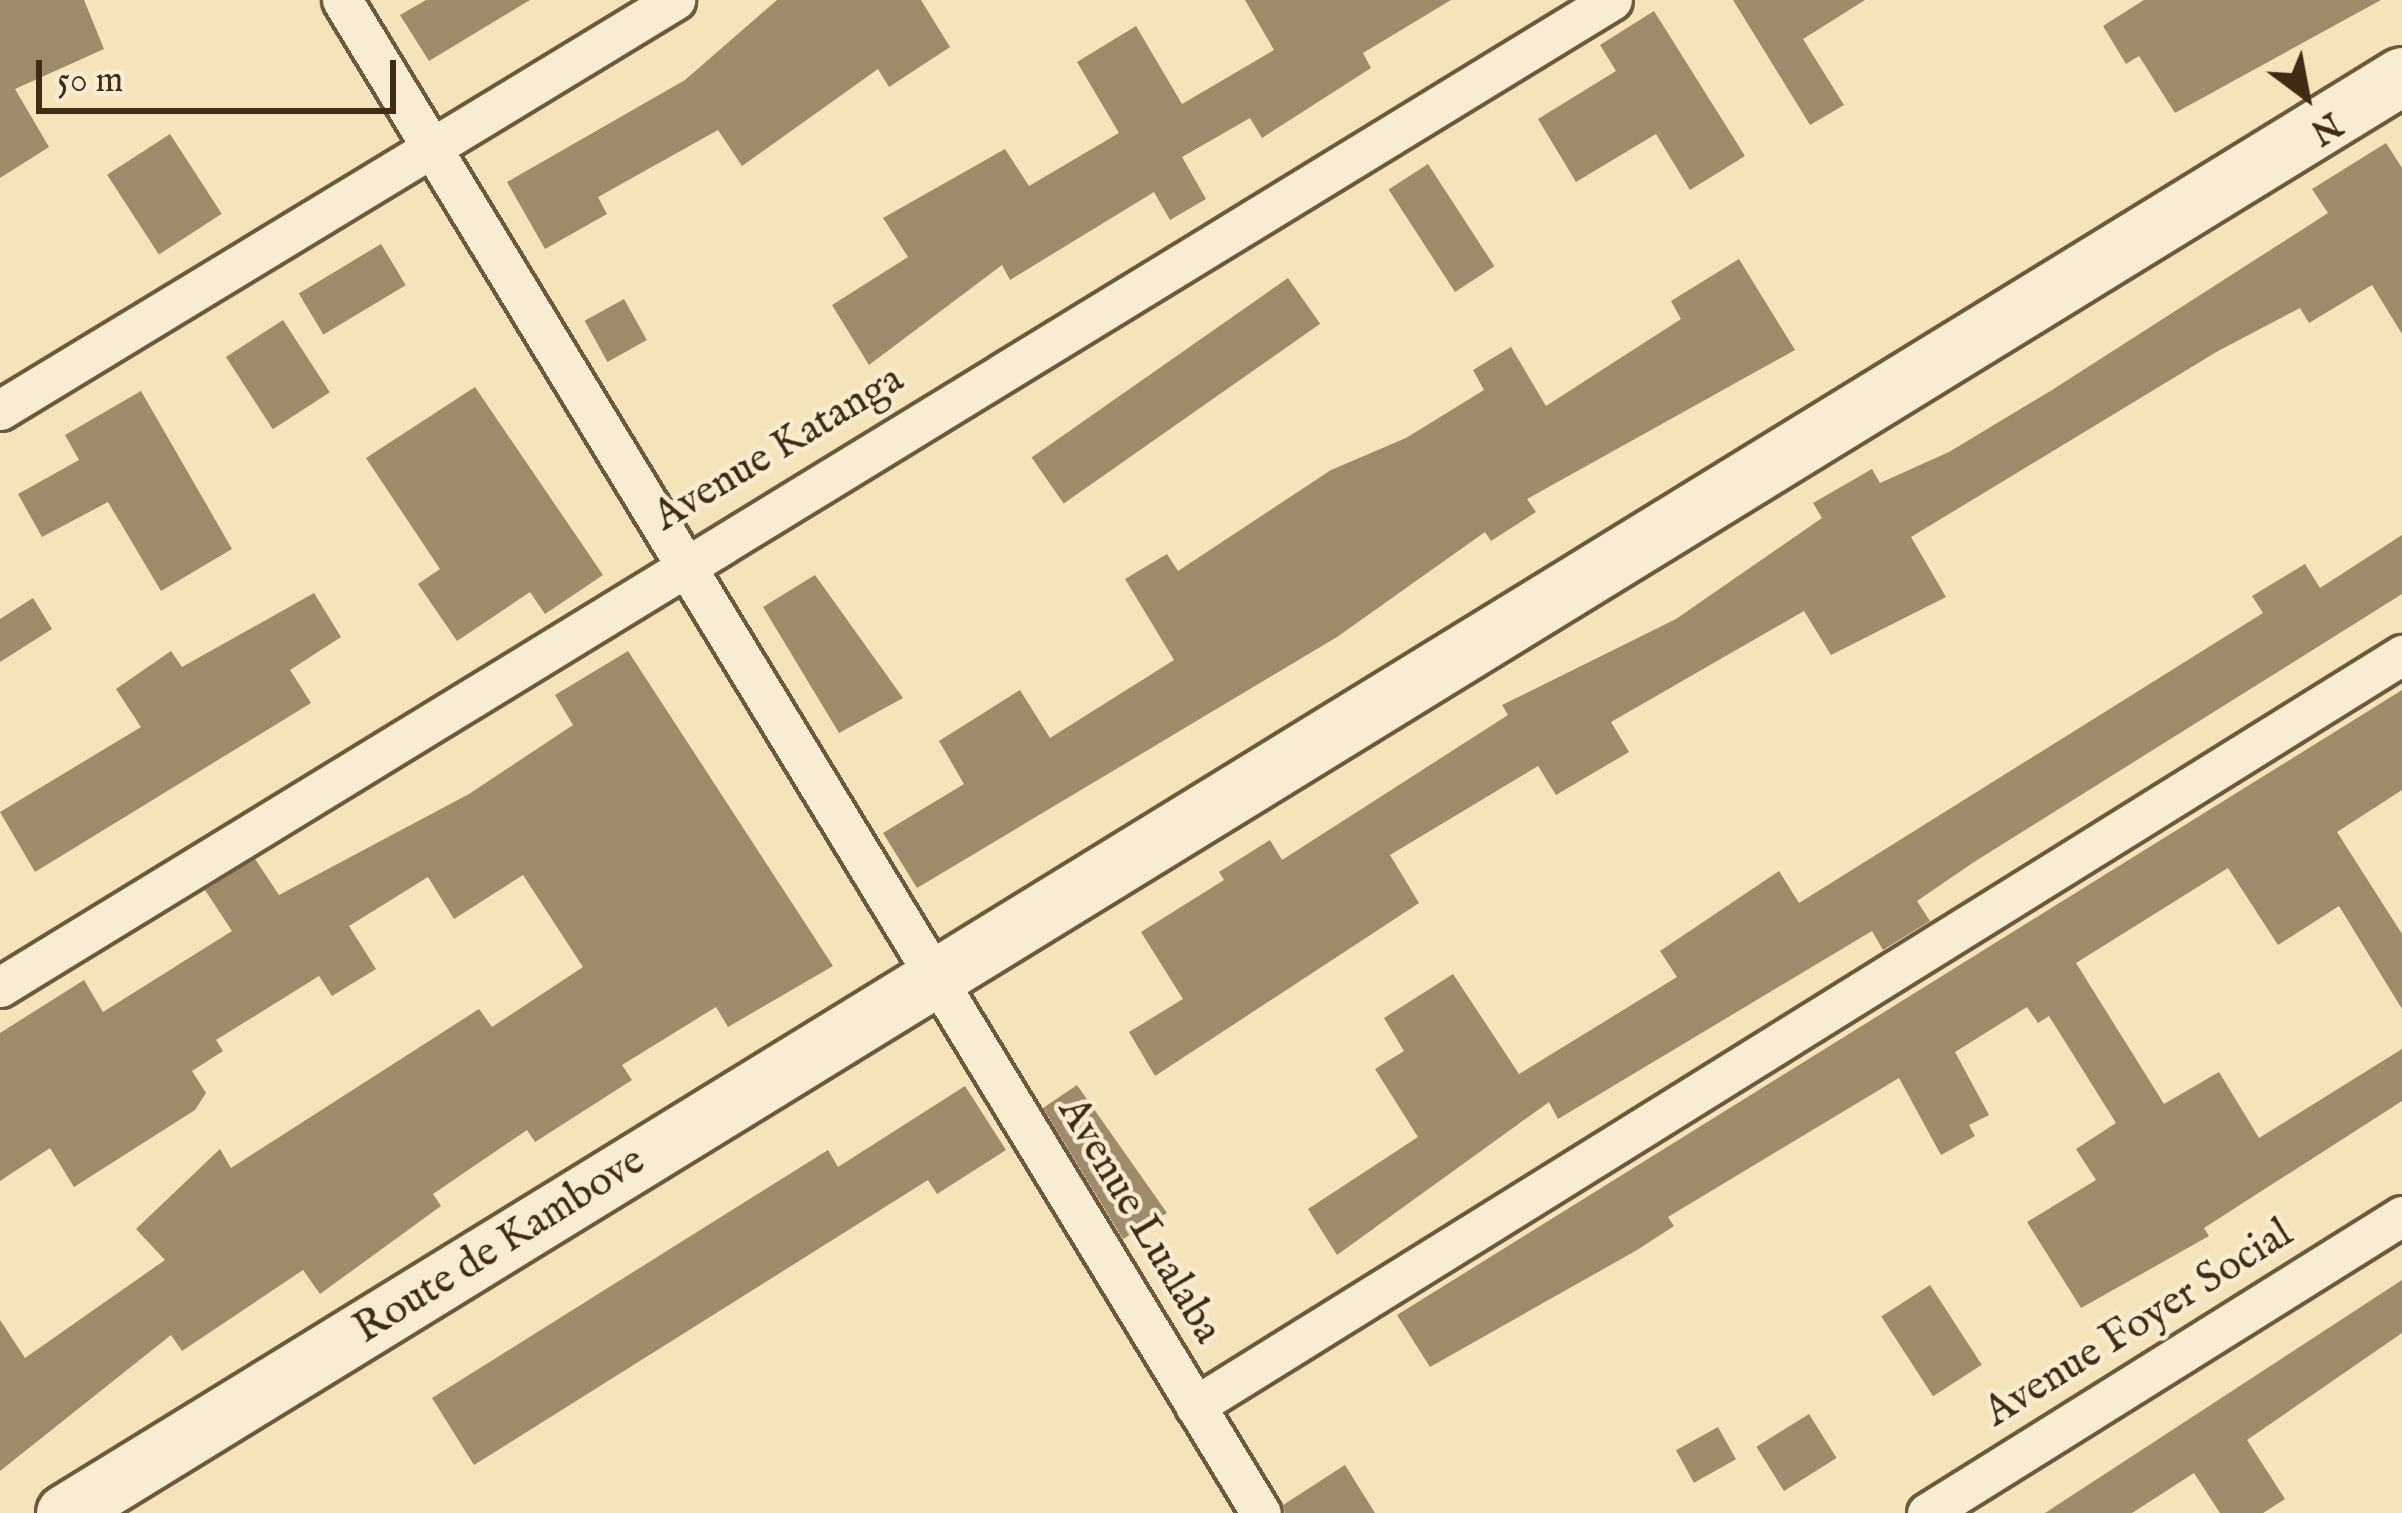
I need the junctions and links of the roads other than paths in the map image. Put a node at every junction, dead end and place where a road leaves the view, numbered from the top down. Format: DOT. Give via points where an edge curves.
graph roads {
  1 [pos="342,0"];
  2 [pos="675,0"];
  3 [pos="1612,0"];
  4 [pos="2402,76"];
  5 [pos="430,148"];
  6 [pos="0,410"];
  7 [pos="681,564"];
  8 [pos="2402,655"];
  9 [pos="935,980"];
  10 [pos="0,987"];
  11 [pos="2402,1216"];
  12 [pos="1195,1406"];
  13 [pos="65,1513"];
  14 [pos="1261,1513"];
  15 [pos="1927,1513"];
  1 -- 5 [label="street, Avenue Lualaba"];
  2 -- 5 [label="street"];
  3 -- 7 [label="street, Avenue Katanga"];
  4 -- 9 [label="street, Route de Kambove"];
  5 -- 6 [label="street"];
  5 -- 7 [label="street, Avenue Lualaba"];
  7 -- 9 [label="street, Avenue Lualaba"];
  7 -- 10 [label="street, Avenue Katanga"];
  8 -- 12 [label="street"];
  9 -- 12 [label="street, Avenue Lualaba"];
  9 -- 13 [label="street, Route de Kambove"];
  11 -- 15 [label="street, Avenue Foyer Social"];
  12 -- 14 [label="street, Avenue Lualaba"];
}
